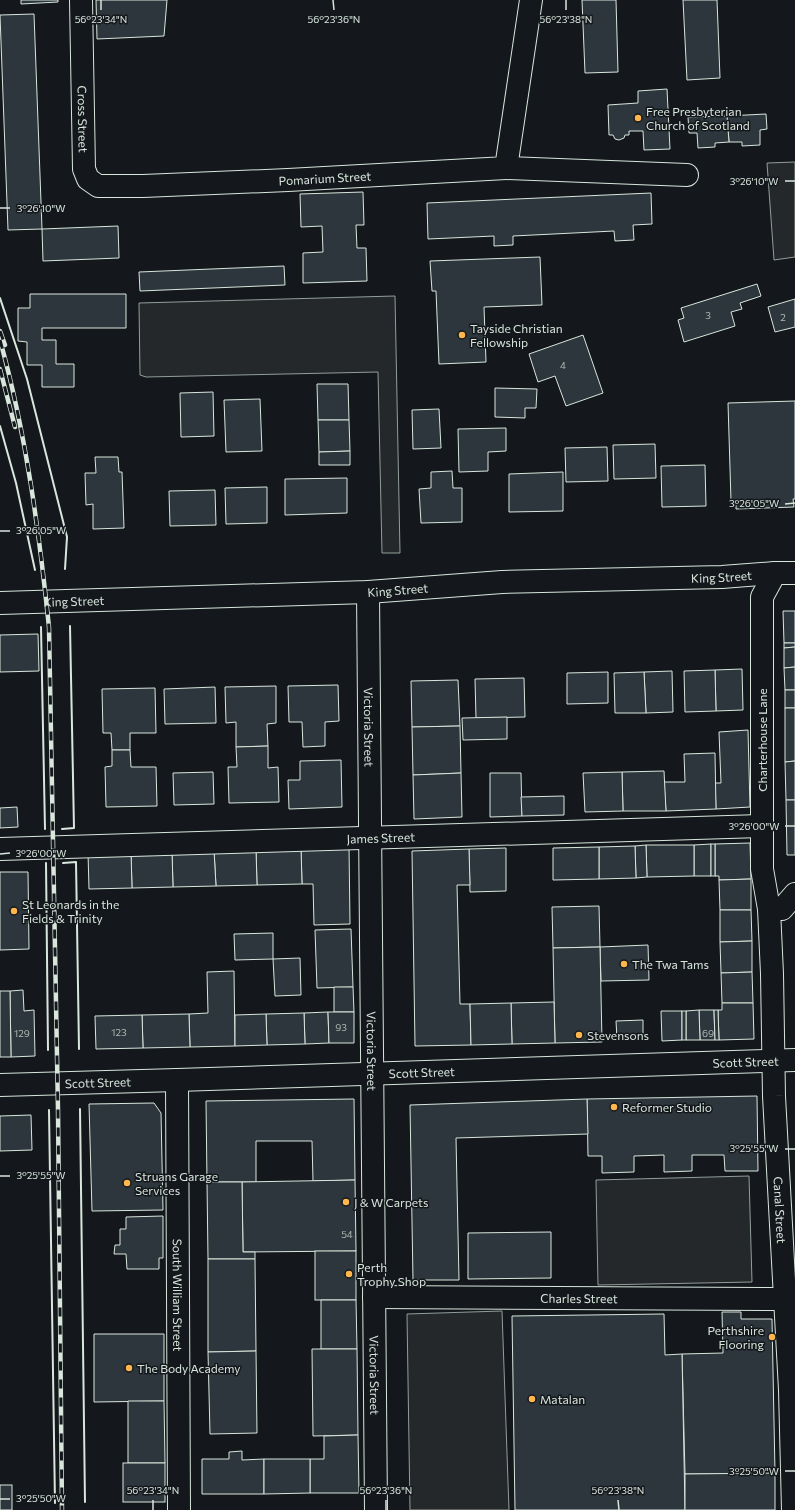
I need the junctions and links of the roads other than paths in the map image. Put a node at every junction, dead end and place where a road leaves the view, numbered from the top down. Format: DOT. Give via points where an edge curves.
graph roads {
  1 [pos="81,0"];
  2 [pos="531,0"];
  3 [pos="506,168"];
  4 [pos="687,174"];
  5 [pos="143,186"];
  6 [pos="785,573"];
  7 [pos="368,592"];
  8 [pos="0,604"];
  9 [pos="761,826"];
  10 [pos="370,838"];
  11 [pos="0,849"];
  12 [pos="795,894"];
  13 [pos="769,909"];
  14 [pos="795,1060"];
  15 [pos="773,1061"];
  16 [pos="372,1073"];
  17 [pos="177,1080"];
  18 [pos="0,1085"];
  19 [pos="374,1297"];
  20 [pos="784,1299"];
  21 [pos="179,1510"];
  22 [pos="376,1510"];
  23 [pos="793,1510"];
  1 -- 5 [label="street, Cross Street" via="84,169 88,179 98,186"];
  2 -- 3 [label="street"];
  3 -- 4 [label="street, Pomarium Street"];
  3 -- 5 [label="street, Pomarium Street"];
  6 -- 7 [label="street, King Street" via="502,582"];
  6 -- 9 [label="street, Charterhouse Lane" via="762,597"];
  7 -- 8 [label="street, King Street"];
  7 -- 10 [label="street, Victoria Street"];
  9 -- 10 [label="street, James Street"];
  9 -- 13 [label="street, Charterhouse Lane" via="762,869"];
  10 -- 11 [label="street, James Street"];
  10 -- 16 [label="street, Victoria Street"];
  12 -- 13 [label="street" via="782,909"];
  13 -- 15 [label="street, Canal Street"];
  14 -- 15 [label="street, Scott Street"];
  15 -- 16 [label="street, Scott Street"];
  15 -- 20 [label="street, Canal Street"];
  16 -- 17 [label="street, Scott Street"];
  16 -- 19 [label="street, Victoria Street"];
  17 -- 18 [label="street, Scott Street"];
  17 -- 21 [label="street, South William Street"];
  19 -- 20 [label="street, Charles Street"];
  19 -- 22 [label="street, Victoria Street"];
  20 -- 23 [label="street, Canal Street" via="790,1390"];
}
